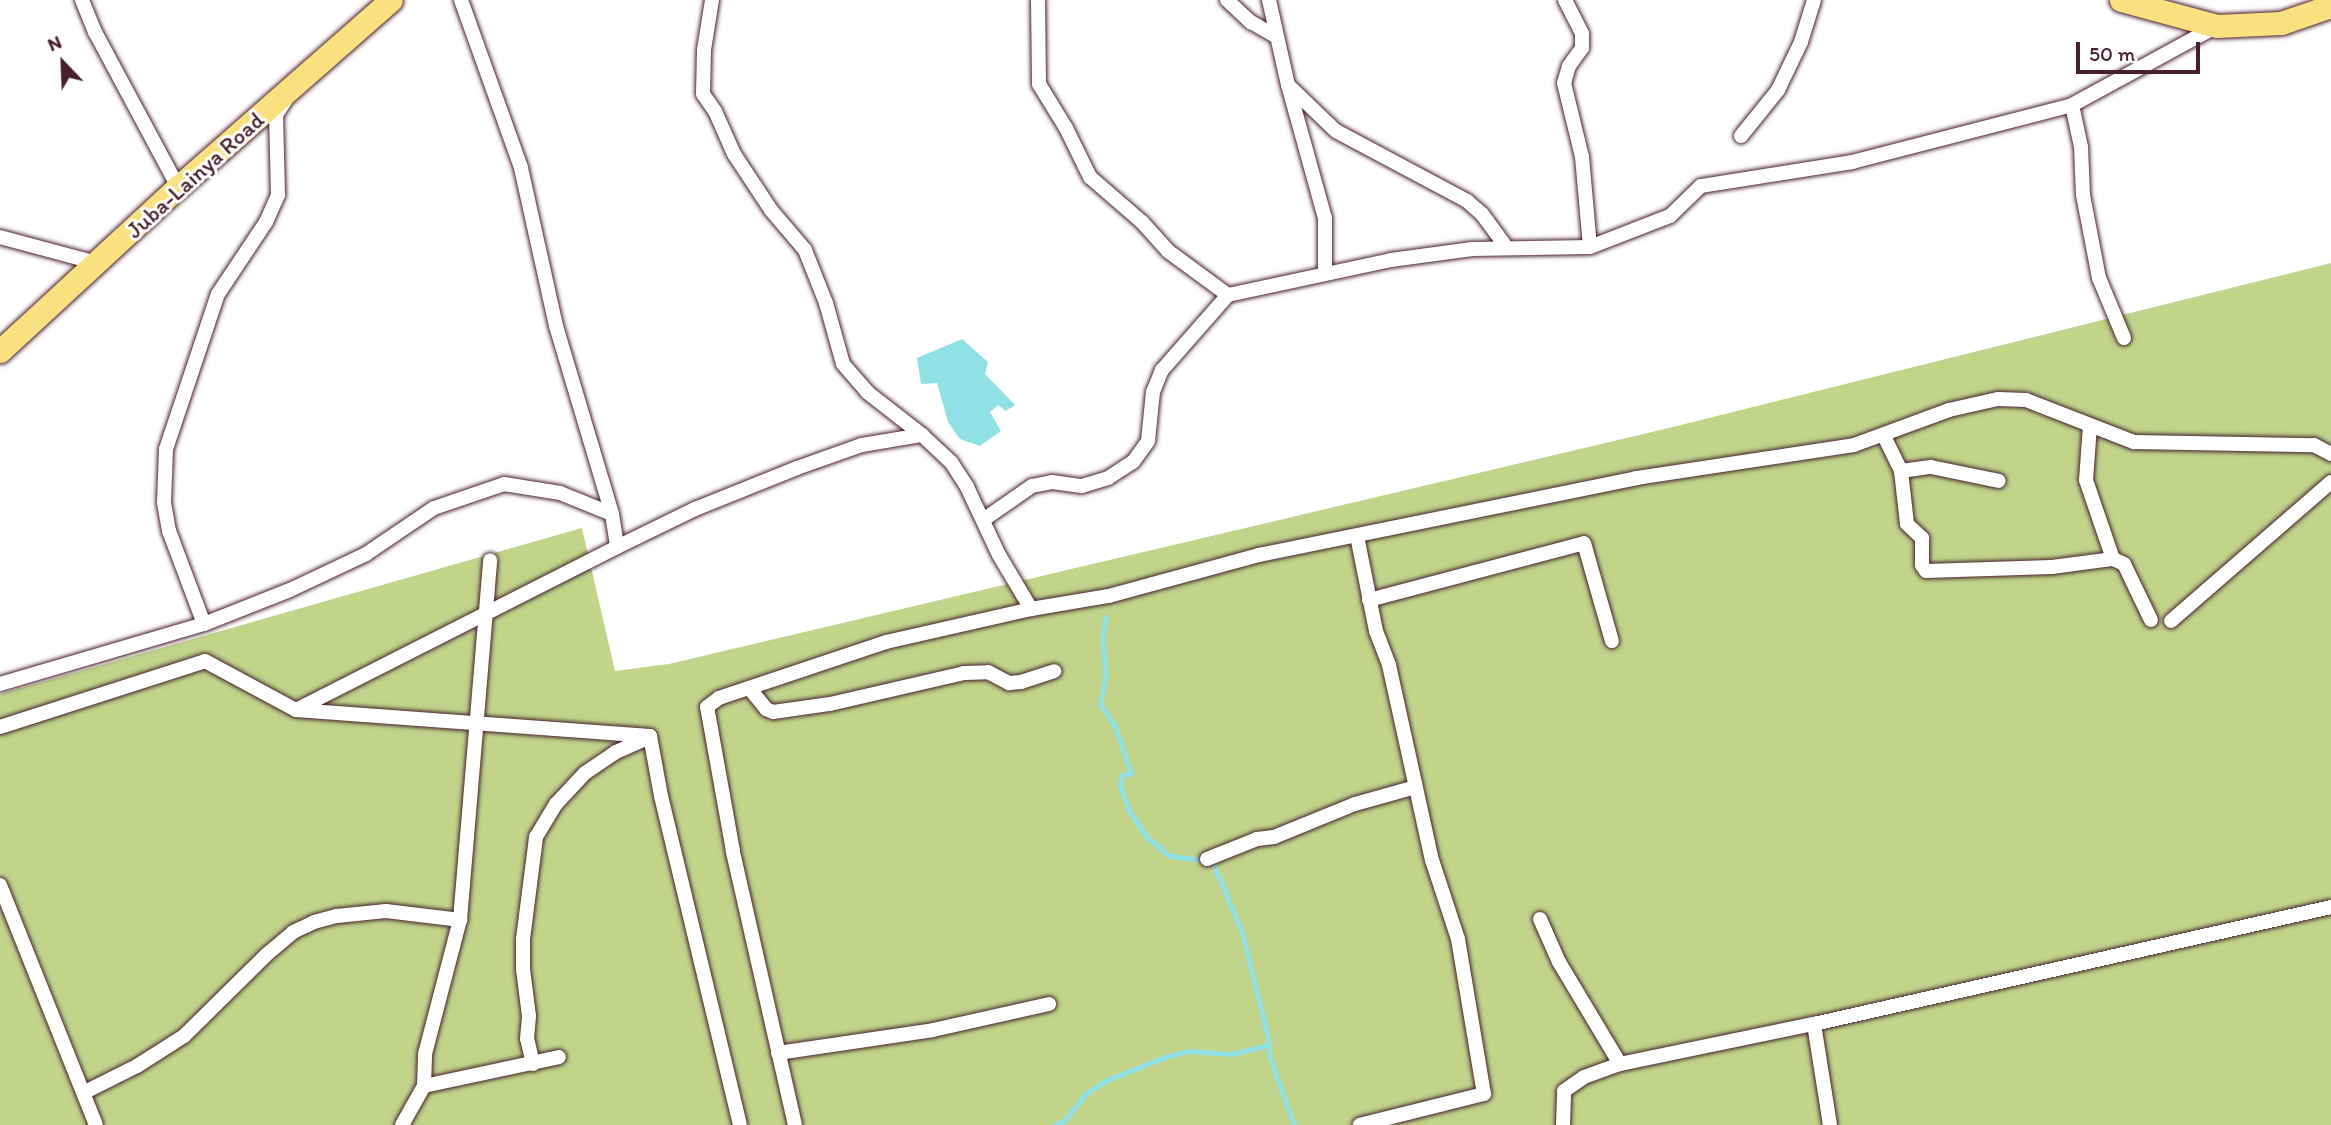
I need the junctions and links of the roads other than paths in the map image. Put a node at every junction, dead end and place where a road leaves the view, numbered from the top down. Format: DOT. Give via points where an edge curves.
graph roads {
  1 [pos="82,0"];
  2 [pos="391,0"];
  3 [pos="461,0"];
  4 [pos="712,0"];
  5 [pos="1038,0"];
  6 [pos="1227,0"];
  7 [pos="1269,0"];
  8 [pos="1565,0"];
  9 [pos="1814,0"];
  10 [pos="2121,0"];
  11 [pos="2331,6"];
  12 [pos="2217,26"];
  13 [pos="1275,36"];
  14 [pos="296,84"];
  15 [pos="1288,85"];
  16 [pos="2072,105"];
  17 [pos="1741,136"];
  18 [pos="178,187"];
  19 [pos="0,237"];
  20 [pos="1590,247"];
  21 [pos="1507,248"];
  22 [pos="97,263"];
  23 [pos="1325,270"];
  24 [pos="1228,295"];
  25 [pos="2124,338"];
  26 [pos="0,351"];
  27 [pos="2090,426"];
  28 [pos="922,435"];
  29 [pos="1884,436"];
  30 [pos="2331,454"];
  31 [pos="1901,471"];
  32 [pos="1998,481"];
  33 [pos="2331,482"];
  34 [pos="612,514"];
  35 [pos="983,520"];
  36 [pos="1357,536"];
  37 [pos="617,547"];
  38 [pos="2113,559"];
  39 [pos="490,560"];
  40 [pos="1369,600"];
  41 [pos="1031,609"];
  42 [pos="2151,620"];
  43 [pos="2171,621"];
  44 [pos="204,624"];
  45 [pos="1612,641"];
  46 [pos="1054,671"];
  47 [pos="0,684"];
  48 [pos="750,689"];
  49 [pos="296,710"];
  50 [pos="0,727"];
  51 [pos="650,736"];
  52 [pos="1416,788"];
  53 [pos="1208,859"];
  54 [pos="0,885"];
  55 [pos="2331,907"];
  56 [pos="0,910"];
  57 [pos="1540,919"];
  58 [pos="460,920"];
  59 [pos="15,921"];
  60 [pos="1049,1004"];
  61 [pos="1814,1024"];
  62 [pos="778,1054"];
  63 [pos="559,1057"];
  64 [pos="533,1063"];
  65 [pos="1620,1064"];
  66 [pos="424,1086"];
  67 [pos="85,1092"];
  68 [pos="96,1125"];
  69 [pos="402,1125"];
  70 [pos="740,1125"];
  71 [pos="795,1125"];
  72 [pos="1360,1125"];
  73 [pos="1563,1125"];
  74 [pos="1830,1125"];
  1 -- 18 [label="street"];
  2 -- 14 [label="main road, Juba-Lainya Road"];
  3 -- 34 [label="street" via="521,168 556,327"];
  4 -- 28 [label="street" via="703,94 756,188 805,250 843,364 867,392"];
  5 -- 24 [label="street" via="1039,84 1090,177 1168,251"];
  6 -- 13 [label="street"];
  7 -- 13 [label="street"];
  8 -- 20 [label="street" via="1582,34 1582,48 1563,83 1582,157"];
  9 -- 17 [label="street" via="1801,42 1778,90"];
  10 -- 12 [label="main road"];
  11 -- 12 [label="main road" via="2281,23"];
  12 -- 16 [label="street"];
  13 -- 15 [label="street"];
  14 -- 18 [label="main road, Juba-Lainya Road"];
  14 -- 44 [label="street" via="276,115 278,195 266,222 218,294 166,449 164,502 169,531"];
  15 -- 21 [label="street" via="1336,131 1467,201"];
  15 -- 23 [label="street" via="1325,218"];
  16 -- 20 [label="street" via="1852,162 1701,187 1670,216"];
  16 -- 25 [label="street" via="2099,278"];
  18 -- 22 [label="main road, Juba-Lainya Road"];
  19 -- 22 [label="street"];
  20 -- 21 [label="street"];
  21 -- 24 [label="street" via="1391,260"];
  22 -- 26 [label="main road, Juba-Lainya Road"];
  24 -- 35 [label="street" via="1162,370 1153,392 1148,441 1133,462 1108,478 1082,486 1052,482 1032,486"];
  27 -- 29 [label="street" via="2026,400 1998,399 1949,410"];
  27 -- 30 [label="street" via="2134,442 2314,445"];
  27 -- 38 [label="street" via="2086,480"];
  28 -- 35 [label="street" via="951,462"];
  28 -- 37 [label="street" via="862,445 797,468"];
  29 -- 31 [label="street"];
  29 -- 36 [label="street" via="1801,456 1636,478"];
  31 -- 32 [label="street" via="1931,467"];
  31 -- 38 [label="street" via="1906,521 1922,538 1926,571 2052,567"];
  33 -- 43 [label="street"];
  34 -- 37 [label="street"];
  34 -- 44 [label="street" via="560,493 504,484 434,508 366,554"];
  35 -- 41 [label="street"];
  36 -- 40 [label="street"];
  36 -- 41 [label="street" via="1247,558 1110,596"];
  37 -- 49 [label="street"];
  38 -- 42 [label="street" via="2124,565"];
  39 -- 58 [label="street"];
  40 -- 45 [label="street" via="1584,543"];
  40 -- 52 [label="street" via="1389,665"];
  41 -- 48 [label="street" via="886,642"];
  44 -- 47 [label="street"];
  46 -- 48 [label="street" via="1009,683 988,673 964,673 830,704 773,712"];
  48 -- 62 [label="street" via="719,698 707,707"];
  49 -- 50 [label="street" via="205,661"];
  49 -- 51 [label="street"];
  51 -- 64 [label="street" via="585,773 556,804 536,837 523,939 527,1039"];
  51 -- 70 [label="street"];
  52 -- 53 [label="street" via="1355,804"];
  52 -- 72 [label="street" via="1432,860 1458,939 1484,1094"];
  54 -- 59 [label="street"];
  55 -- 61 [label="street"];
  56 -- 59 [label="street"];
  57 -- 65 [label="street" via="1559,962"];
  58 -- 66 [label="street" via="425,1054"];
  58 -- 67 [label="street" via="386,911 314,922 293,932 266,955 184,1036"];
  59 -- 67 [label="street"];
  60 -- 62 [label="street" via="933,1030"];
  61 -- 65 [label="street"];
  61 -- 74 [label="street"];
  62 -- 71 [label="street"];
  63 -- 64 [label="street"];
  64 -- 66 [label="street"];
  65 -- 73 [label="street" via="1584,1077 1564,1091"];
  66 -- 69 [label="street"];
  67 -- 68 [label="street"];
}
